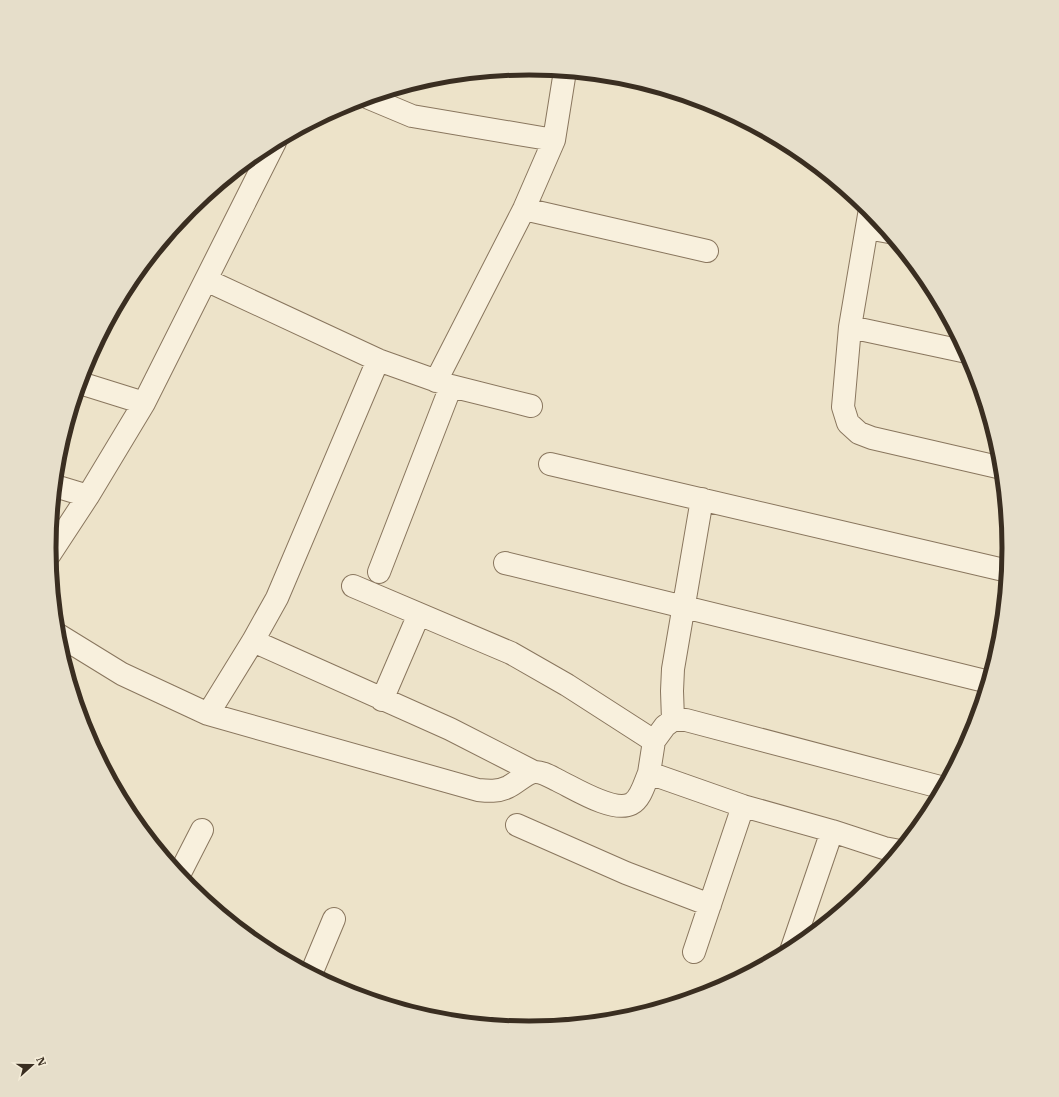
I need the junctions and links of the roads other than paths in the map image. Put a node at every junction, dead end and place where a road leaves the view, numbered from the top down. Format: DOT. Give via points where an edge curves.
graph roads {
  1 [pos="560,76"];
  2 [pos="375,101"];
  3 [pos="554,140"];
  4 [pos="270,153"];
  5 [pos="524,209"];
  6 [pos="868,218"];
  7 [pos="707,251"];
  8 [pos="206,280"];
  9 [pos="850,327"];
  10 [pos="959,350"];
  11 [pos="378,360"];
  12 [pos="444,384"];
  13 [pos="85,385"];
  14 [pos="144,403"];
  15 [pos="530,406"];
  16 [pos="550,464"];
  17 [pos="996,467"];
  18 [pos="60,488"];
  19 [pos="88,496"];
  20 [pos="702,499"];
  21 [pos="56,545"];
  22 [pos="505,563"];
  23 [pos="1002,570"];
  24 [pos="379,572"];
  25 [pos="353,586"];
  26 [pos="684,607"];
  27 [pos="419,614"];
  28 [pos="65,639"];
  29 [pos="253,641"];
  30 [pos="984,681"];
  31 [pos="382,700"];
  32 [pos="208,714"];
  33 [pos="673,720"];
  34 [pos="654,741"];
  35 [pos="534,772"];
  36 [pos="649,773"];
  37 [pos="939,787"];
  38 [pos="743,806"];
  39 [pos="517,825"];
  40 [pos="202,830"];
  41 [pos="832,831"];
  42 [pos="894,850"];
  43 [pos="182,869"];
  44 [pos="710,905"];
  45 [pos="334,919"];
  46 [pos="794,941"];
  47 [pos="694,952"];
  48 [pos="313,969"];
  1 -- 3 [label="street"];
  2 -- 3 [label="street" via="412,116"];
  3 -- 5 [label="street"];
  4 -- 8 [label="street"];
  5 -- 7 [label="street"];
  5 -- 12 [label="street"];
  6 -- 9 [label="street"];
  8 -- 11 [label="street"];
  8 -- 14 [label="street"];
  9 -- 10 [label="street"];
  9 -- 17 [label="street" via="843,407 848,423 859,433 872,438"];
  11 -- 12 [label="street"];
  11 -- 29 [label="street" via="277,598"];
  12 -- 15 [label="street"];
  12 -- 24 [label="street"];
  13 -- 14 [label="street"];
  14 -- 19 [label="street"];
  16 -- 20 [label="street"];
  18 -- 19 [label="street"];
  19 -- 21 [label="street"];
  20 -- 23 [label="street"];
  20 -- 26 [label="street"];
  22 -- 26 [label="street"];
  25 -- 27 [label="street"];
  26 -- 30 [label="street"];
  26 -- 33 [label="street" via="673,669"];
  27 -- 31 [label="street"];
  27 -- 34 [label="street" via="511,653 567,685"];
  28 -- 32 [label="street" via="122,674"];
  29 -- 31 [label="street"];
  29 -- 32 [label="street"];
  31 -- 35 [label="street" via="450,729"];
  32 -- 35 [label="street" via="478,790 494,792 507,788"];
  33 -- 34 [label="street"];
  33 -- 37 [label="street" via="686,720"];
  34 -- 36 [label="street"];
  35 -- 36 [label="street" via="548,776 604,804 620,806 631,804 638,797"];
  36 -- 38 [label="street"];
  38 -- 41 [label="street"];
  38 -- 44 [label="street"];
  39 -- 44 [label="street" via="626,873"];
  40 -- 43 [label="street"];
  41 -- 42 [label="street"];
  41 -- 46 [label="street"];
  44 -- 47 [label="street"];
  45 -- 48 [label="street"];
}
